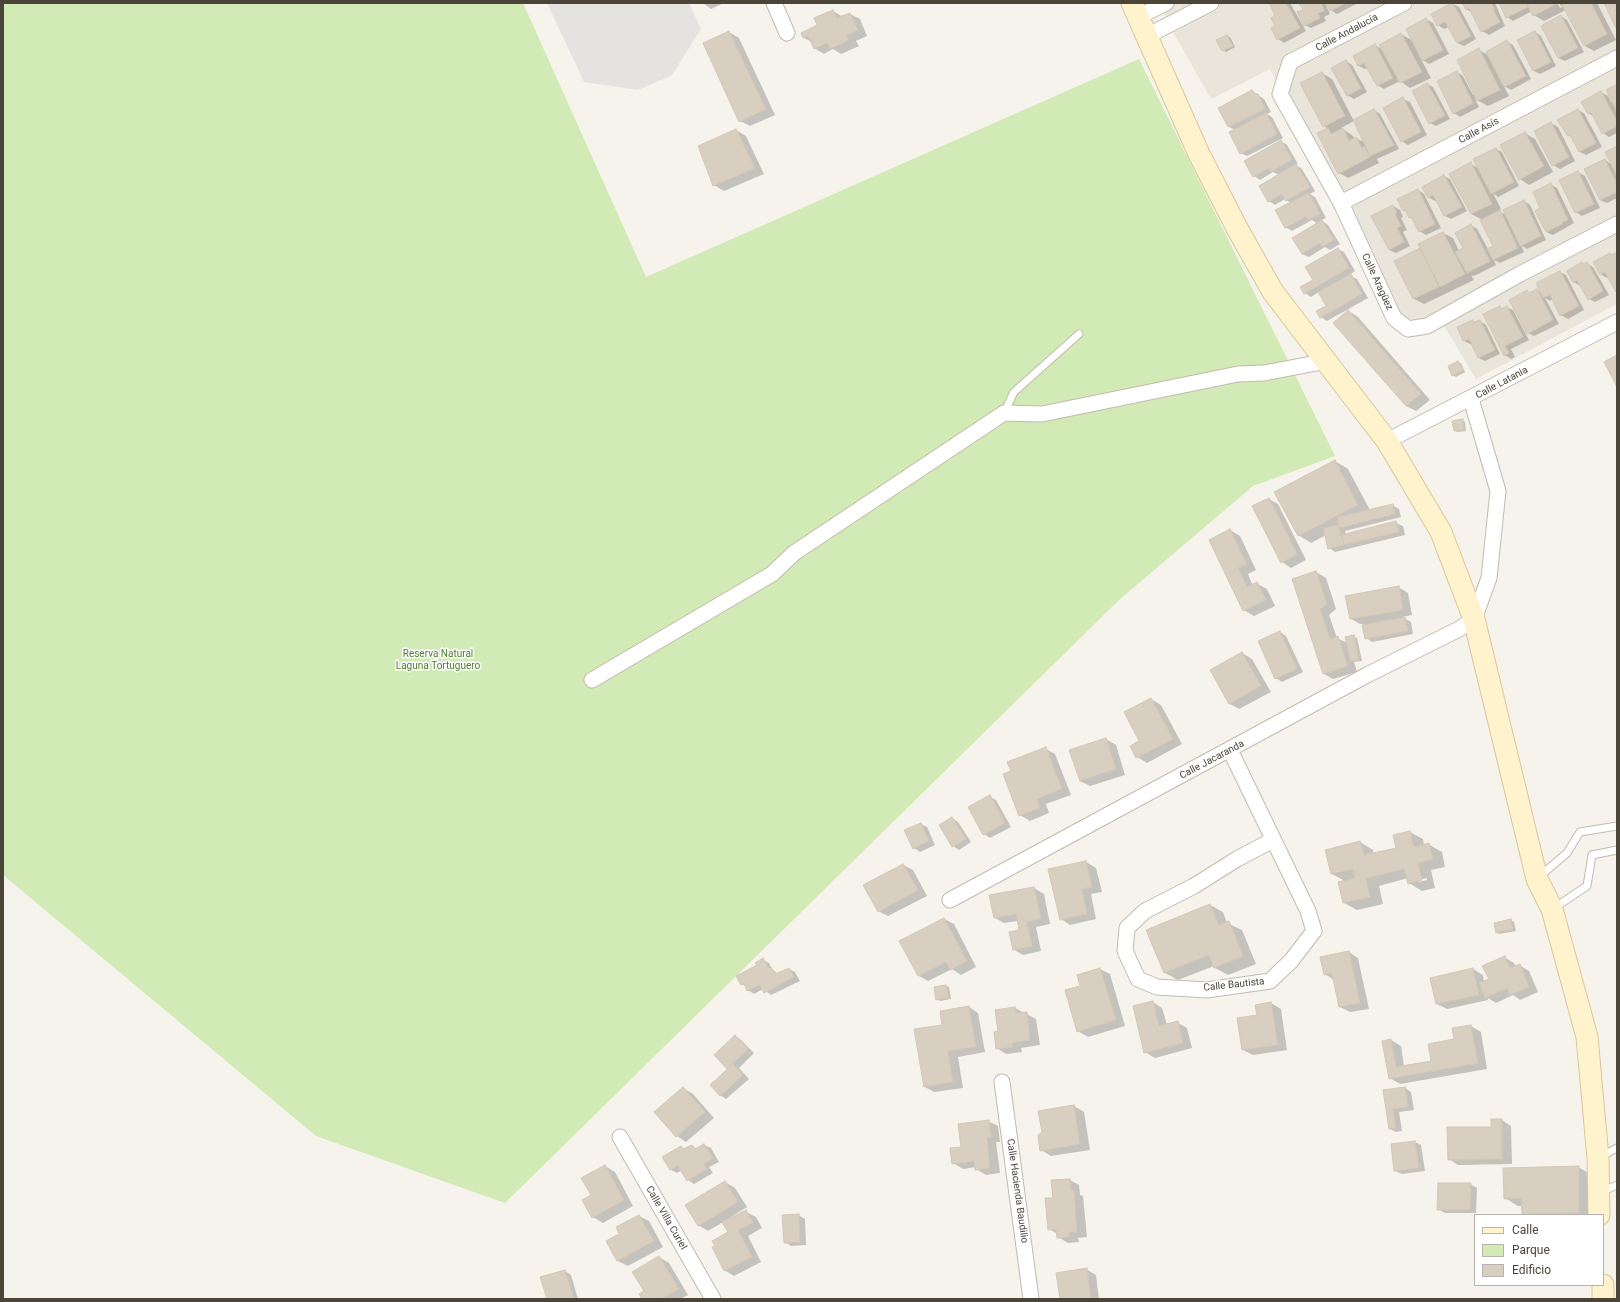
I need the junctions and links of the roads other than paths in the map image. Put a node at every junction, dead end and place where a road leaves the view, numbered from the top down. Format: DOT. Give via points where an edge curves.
graph roads {
  1 [pos="774,3"];
  2 [pos="1166,3"];
  3 [pos="1211,3"];
  4 [pos="1404,3"];
  5 [pos="1135,10"];
  6 [pos="787,33"];
  7 [pos="1147,36"];
  8 [pos="1617,58"];
  9 [pos="1290,62"];
  10 [pos="1341,203"];
  11 [pos="1617,224"];
  12 [pos="1617,322"];
  13 [pos="1079,334"];
  14 [pos="1327,361"];
  15 [pos="1471,399"];
  16 [pos="1004,413"];
  17 [pos="1387,442"];
  18 [pos="1474,620"];
  19 [pos="592,680"];
  20 [pos="1230,750"];
  21 [pos="1617,826"];
  22 [pos="1273,840"];
  23 [pos="1617,850"];
  24 [pos="1537,879"];
  25 [pos="950,900"];
  26 [pos="1552,909"];
  27 [pos="1002,1082"];
  28 [pos="620,1137"];
  29 [pos="1617,1148"];
  30 [pos="1598,1158"];
  31 [pos="1617,1185"];
  32 [pos="1598,1193"];
  33 [pos="1599,1214"];
  34 [pos="1603,1286"];
  35 [pos="713,1299"];
  36 [pos="1031,1299"];
  37 [pos="1603,1299"];
  1 -- 6 [label="street"];
  2 -- 5 [label="street"];
  3 -- 7 [label="street"];
  4 -- 9 [label="street, Calle Andalucía"];
  5 -- 7 [label="street"];
  7 -- 14 [label="street" via="1199,154 1242,237 1273,292"];
  8 -- 10 [label="street, Calle Asís"];
  9 -- 10 [label="street, Calle Aragüez" via="1280,94"];
  10 -- 11 [label="street, Calle Aragüez" via="1394,318 1408,329 1427,326 1527,270"];
  12 -- 15 [label="street, Calle Latania"];
  13 -- 16 [label="lane" via="1014,392"];
  14 -- 16 [label="street" via="1264,373 1238,374 1042,414"];
  14 -- 17 [label="street"];
  15 -- 17 [label="street, Calle Latania"];
  15 -- 18 [label="street" via="1498,491 1488,578"];
  16 -- 19 [label="street" via="794,553 772,574"];
  17 -- 18 [label="street" via="1441,532"];
  18 -- 20 [label="street, Calle Jacaranda"];
  18 -- 24 [label="street"];
  20 -- 22 [label="street, Calle Bautista"];
  20 -- 25 [label="street, Calle Jacaranda"];
  21 -- 24 [label="lane" via="1580,832 1567,853"];
  22 -- 22 [label="street, Calle Bautista" via="1308,911 1314,931 1290,961 1270,981 1207,990 1157,987 1138,979 1125,951 1127,928 1145,911"];
  23 -- 26 [label="lane" via="1592,855 1587,886"];
  24 -- 26 [label="street"];
  26 -- 30 [label="street" via="1587,1037"];
  27 -- 36 [label="street, Calle Hacienda Baudilio"];
  28 -- 35 [label="street, Calle Villa Curiel"];
  29 -- 30 [label="lane"];
  30 -- 32 [label="street"];
  31 -- 32 [label="lane"];
  32 -- 33 [label="street"];
  34 -- 37 [label="street"];
}
